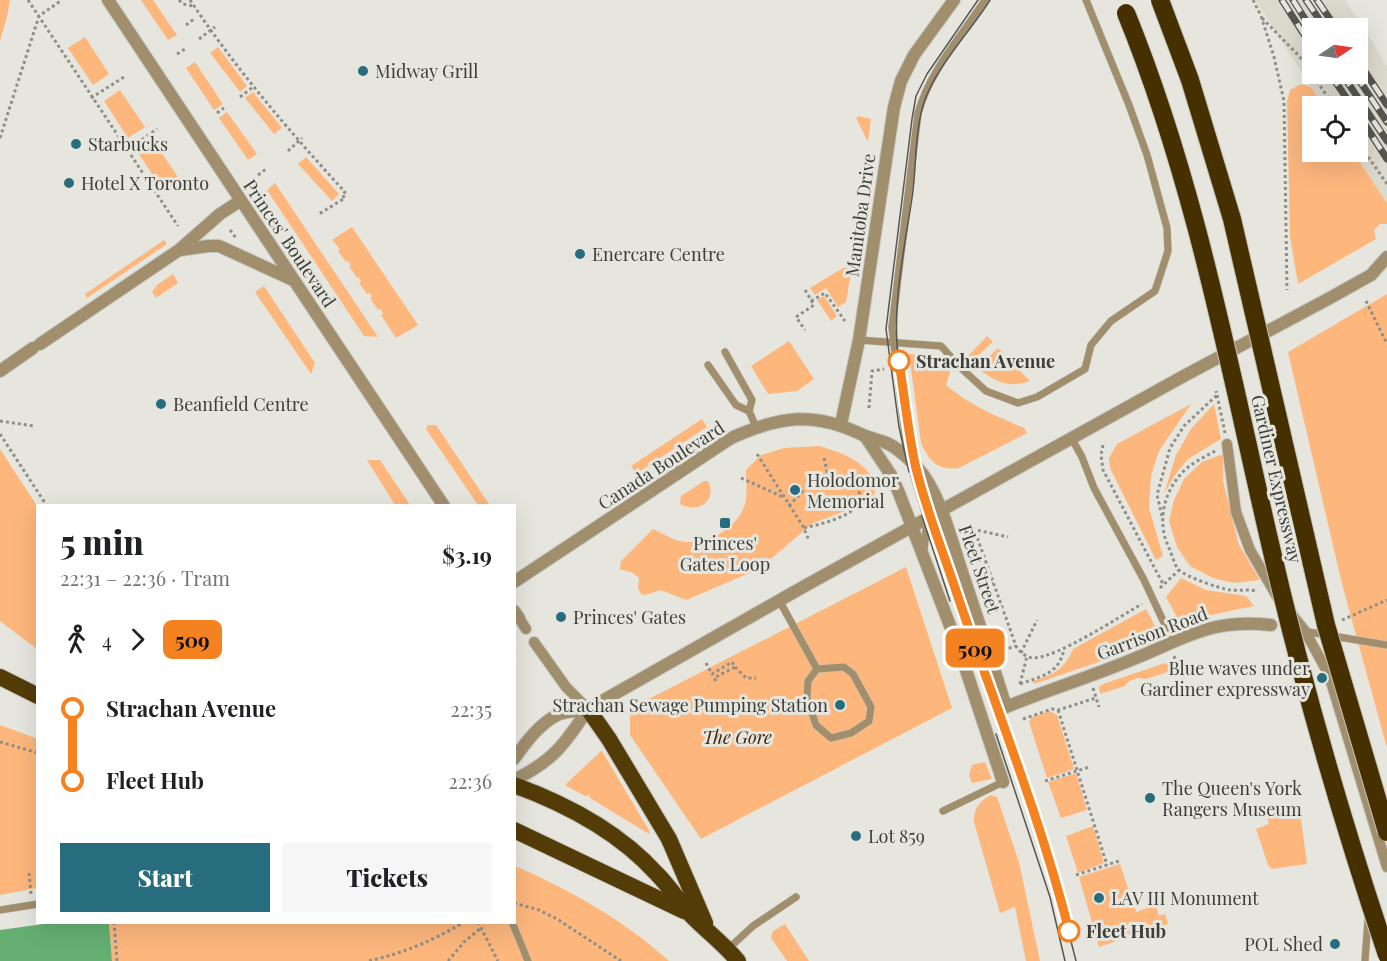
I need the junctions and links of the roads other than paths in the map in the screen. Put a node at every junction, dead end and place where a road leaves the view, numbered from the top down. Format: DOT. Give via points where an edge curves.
graph roads {
  1 [pos="108,0"];
  2 [pos="954,0"];
  3 [pos="985,0"];
  4 [pos="1086,0"];
  5 [pos="1160,0"];
  6 [pos="1126,13"];
  7 [pos="240,201"];
  8 [pos="178,250"];
  9 [pos="1387,257"];
  10 [pos="1387,271"];
  11 [pos="1371,275"];
  12 [pos="293,280"];
  13 [pos="860,340"];
  14 [pos="892,342"];
  15 [pos="724,352"];
  16 [pos="708,365"];
  17 [pos="0,371"];
  18 [pos="749,411"];
  19 [pos="841,424"];
  20 [pos="756,427"];
  21 [pos="865,436"];
  22 [pos="1072,439"];
  23 [pos="1227,444"];
  24 [pos="910,461"];
  25 [pos="443,504"];
  26 [pos="941,512"];
  27 [pos="927,519"];
  28 [pos="912,527"];
  29 [pos="924,557"];
  30 [pos="516,581"];
  31 [pos="779,600"];
  32 [pos="517,615"];
  33 [pos="1276,626"];
  34 [pos="526,629"];
  35 [pos="1305,631"];
  36 [pos="534,642"];
  37 [pos="1170,643"];
  38 [pos="1387,645"];
  39 [pos="817,669"];
  40 [pos="0,678"];
  41 [pos="36,695"];
  42 [pos="1006,707"];
  43 [pos="588,709"];
  44 [pos="516,756"];
  45 [pos="516,779"];
  46 [pos="1003,782"];
  47 [pos="516,786"];
  48 [pos="943,811"];
  49 [pos="516,831"];
  50 [pos="1387,832"];
  51 [pos="1387,867"];
  52 [pos="796,897"];
  53 [pos="34,904"];
  54 [pos="0,910"];
  55 [pos="690,914"];
  56 [pos="513,924"];
  57 [pos="708,930"];
  58 [pos="1387,954"];
  59 [pos="733,955"];
  60 [pos="528,961"];
  61 [pos="1365,961"];
  1 -- 7 [label="street, Princes' Boulevard"];
  2 -- 13 [label="street, Manitoba Drive" via="914,55 901,81"];
  3 -- 14 [label="lane" via="934,74 918,113 894,296"];
  4 -- 14 [label="lane" via="1147,154 1167,228 1168,251 1155,291 1111,321 1091,345 1085,369 1037,397 1018,403 986,391 941,346"];
  5 -- 50 [label="highway, Gardiner Expressway, bridge" via="1190,80 1232,219 1326,625"];
  6 -- 58 [label="highway, Gardiner Expressway, bridge" via="1168,126 1195,220 1291,628 1351,848"];
  7 -- 8 [label="street"];
  7 -- 12 [label="street, Princes' Boulevard"];
  8 -- 12 [label="street" via="219,246"];
  8 -- 17 [label="street"];
  9 -- 11 [label="street"];
  10 -- 11 [label="street"];
  11 -- 22 [label="street"];
  12 -- 25 [label="street, Princes' Boulevard"];
  13 -- 14 [label="lane"];
  13 -- 19 [label="street, Manitoba Drive"];
  14 -- 24 [label="lane"];
  15 -- 18 [label="lane" via="752,400"];
  16 -- 18 [label="lane" via="736,405"];
  18 -- 20 [label="lane"];
  19 -- 20 [label="street, Canada Boulevard" via="793,419"];
  19 -- 21 [label="street"];
  20 -- 30 [label="street, Canada Boulevard" via="731,438"];
  21 -- 24 [label="street" via="887,443"];
  21 -- 28 [label="street" via="891,475"];
  22 -- 26 [label="street"];
  22 -- 37 [label="lane" via="1152,598"];
  23 -- 35 [label="street" via="1236,512 1250,550 1276,595"];
  24 -- 26 [label="street" via="930,484"];
  24 -- 27 [label="lane"];
  26 -- 27 [label="street"];
  26 -- 42 [label="street, Fleet Street"];
  27 -- 28 [label="street"];
  27 -- 29 [label="lane"];
  28 -- 29 [label="street"];
  28 -- 31 [label="street"];
  29 -- 46 [label="street"];
  31 -- 39 [label="lane"];
  31 -- 43 [label="street"];
  32 -- 34 [label="street"];
  33 -- 35 [label="lane, Garrison Road"];
  33 -- 37 [label="street, Garrison Road" via="1221,626"];
  33 -- 61 [label="lane" via="1368,919"];
  35 -- 38 [label="lane, Garrison Road"];
  35 -- 51 [label="street" via="1329,675"];
  36 -- 43 [label="street" via="567,689"];
  37 -- 42 [label="street, Garrison Road"];
  39 -- 39 [label="lane" via="844,667 853,674 872,707 869,721 851,733 831,738 816,725 807,698 808,681"];
  40 -- 41 [label="highway"];
  43 -- 44 [label="street" via="560,714 542,726"];
  43 -- 45 [label="street" via="565,744 538,769"];
  43 -- 57 [label="highway" via="669,839"];
  46 -- 48 [label="lane"];
  47 -- 55 [label="highway" via="574,812 617,839 657,873"];
  49 -- 55 [label="highway"];
  52 -- 59 [label="lane" via="753,926"];
  53 -- 54 [label="lane"];
  55 -- 57 [label="highway"];
  56 -- 60 [label="lane"];
  57 -- 59 [label="highway"];
}
